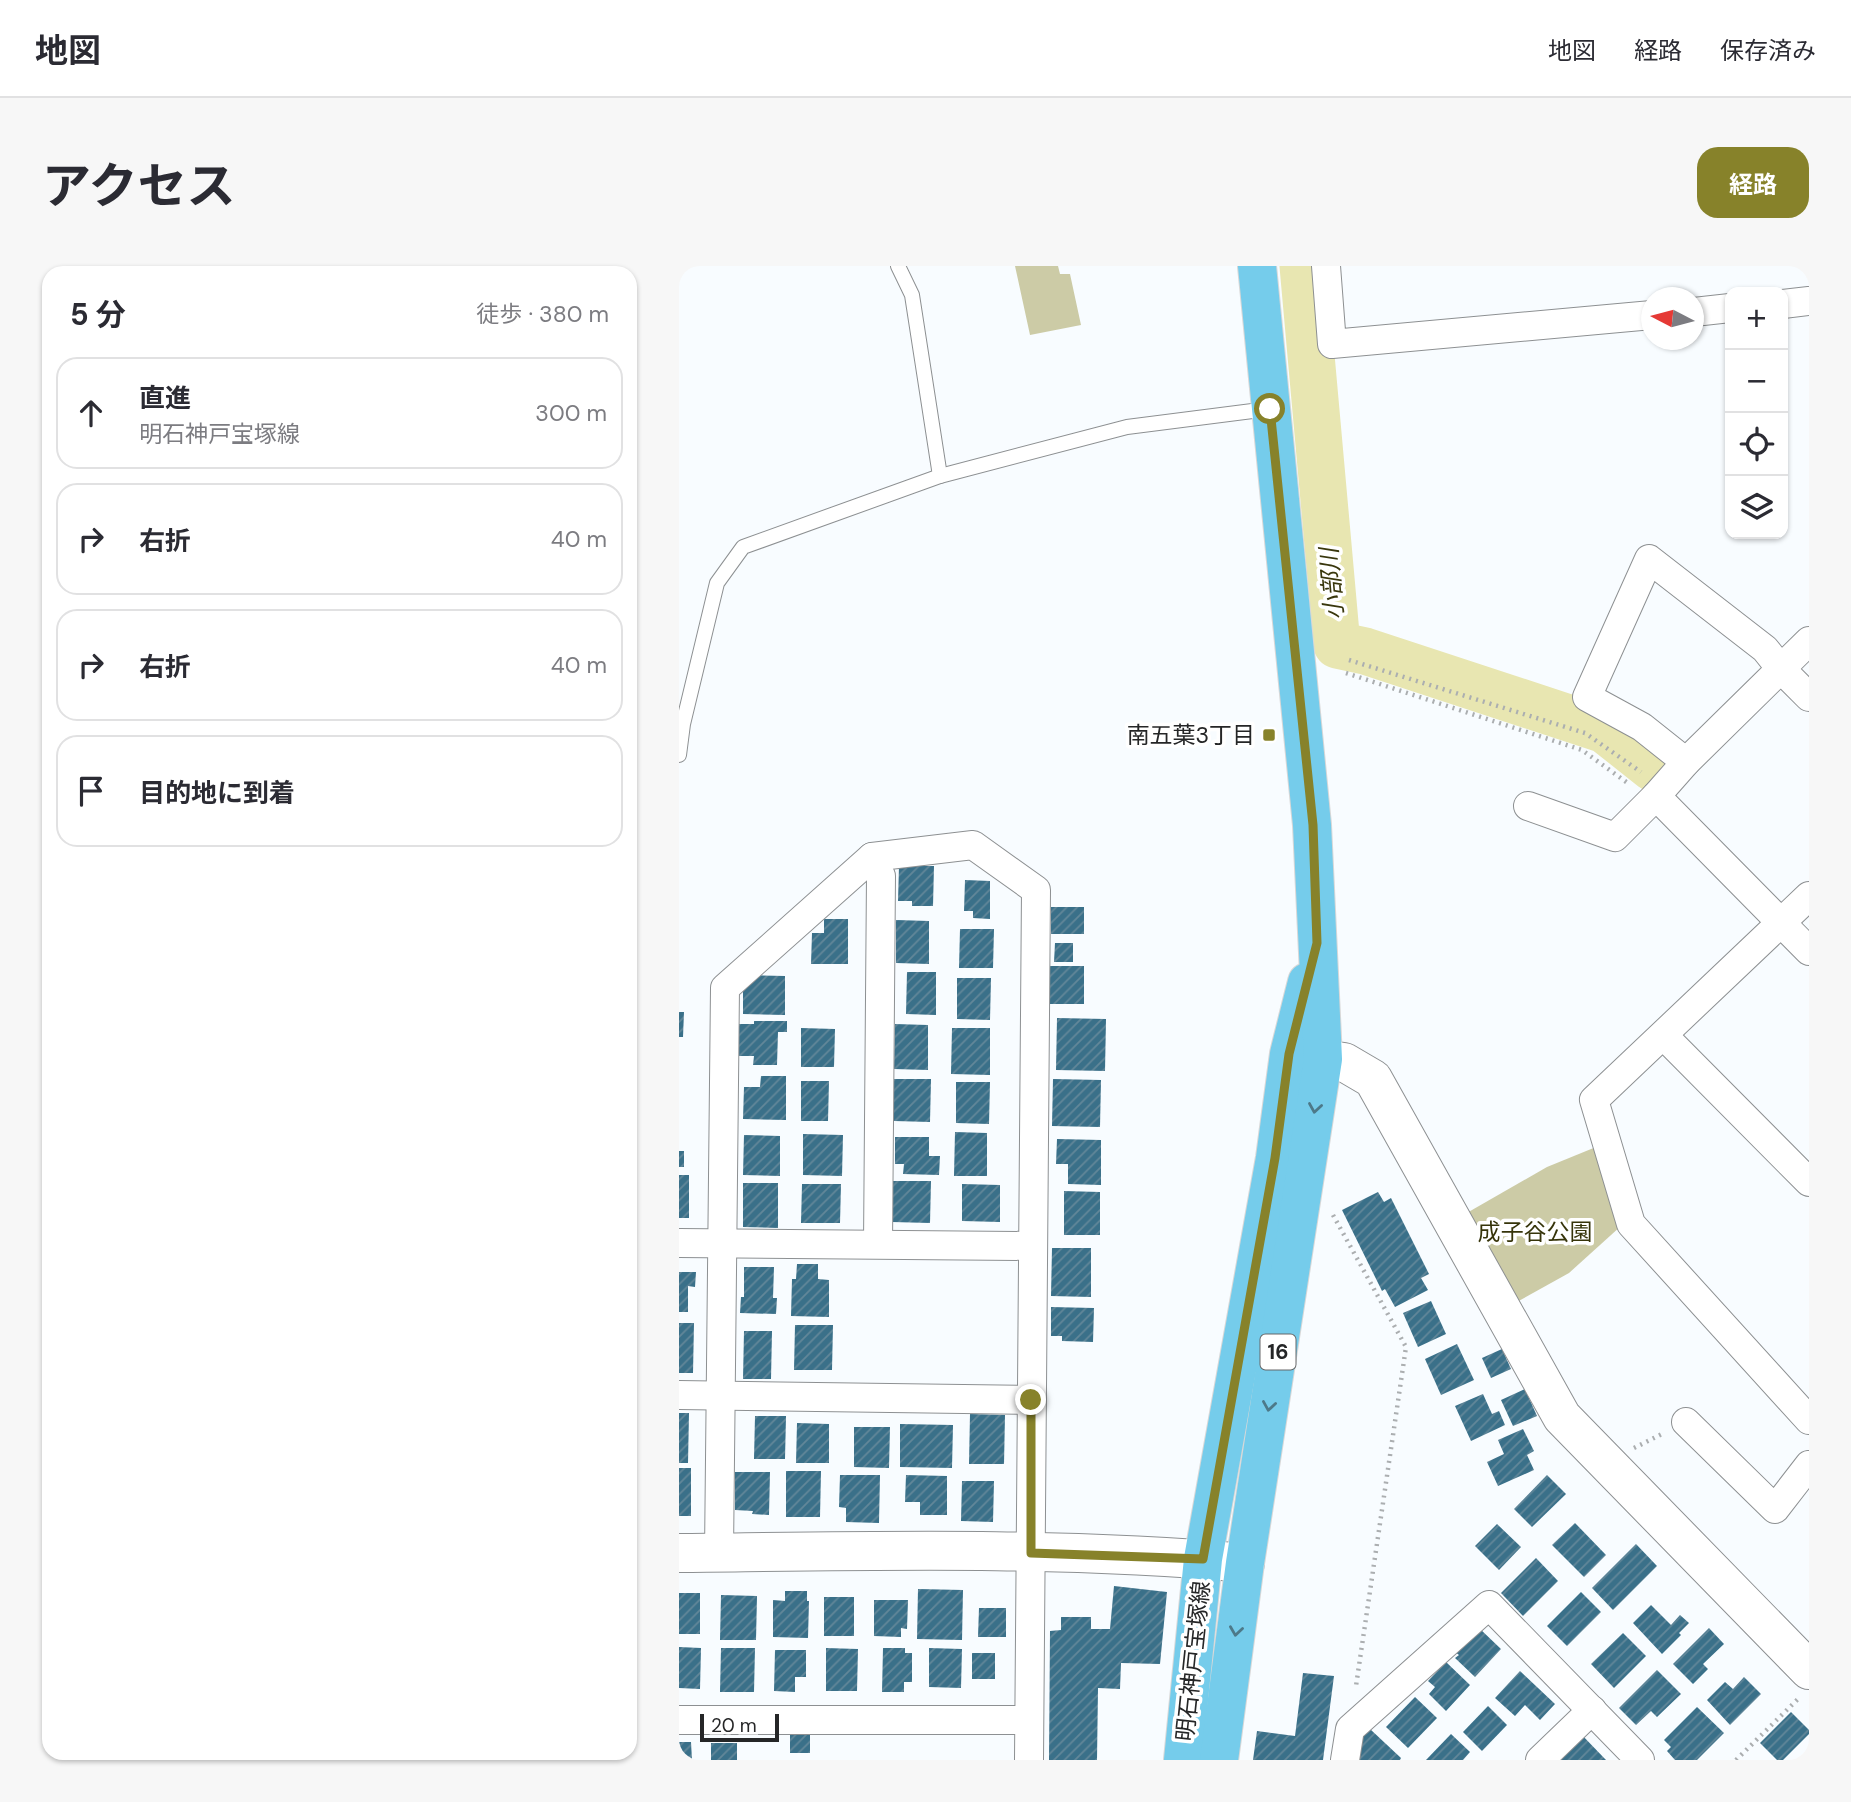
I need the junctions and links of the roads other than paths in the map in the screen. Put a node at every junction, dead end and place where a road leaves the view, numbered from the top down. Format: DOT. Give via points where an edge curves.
graph roads {
  1 [pos="898,266"];
  2 [pos="1257,266"];
  3 [pos="1326,266"];
  4 [pos="1809,301"];
  5 [pos="1788,303"];
  6 [pos="1725,309"];
  7 [pos="1704,311"];
  8 [pos="1641,317"];
  9 [pos="1270,409"];
  10 [pos="940,476"];
  11 [pos="1809,641"];
  12 [pos="1781,669"];
  13 [pos="1809,697"];
  14 [pos="679,755"];
  15 [pos="1686,762"];
  16 [pos="1656,796"];
  17 [pos="1528,806"];
  18 [pos="872,857"];
  19 [pos="1809,896"];
  20 [pos="1782,923"];
  21 [pos="1809,951"];
  22 [pos="1664,1036"];
  23 [pos="1306,1057"];
  24 [pos="1809,1182"];
  25 [pos="679,1243"];
  26 [pos="722,1243"];
  27 [pos="878,1244"];
  28 [pos="1032,1246"];
  29 [pos="679,1395"];
  30 [pos="720,1396"];
  31 [pos="1031,1400"];
  32 [pos="1809,1420"];
  33 [pos="1686,1422"];
  34 [pos="1809,1465"];
  35 [pos="679,1553"];
  36 [pos="719,1553"];
  37 [pos="1031,1553"];
  38 [pos="1203,1559"];
  39 [pos="1245,1563"];
  40 [pos="1803,1663"];
  41 [pos="1592,1710"];
  42 [pos="679,1720"];
  43 [pos="1029,1720"];
  44 [pos="1029,1760"];
  45 [pos="1183,1760"];
  46 [pos="1219,1760"];
  47 [pos="1345,1760"];
  48 [pos="1540,1760"];
  49 [pos="1640,1760"];
  1 -- 10 [label="lane" via="912,295"];
  2 -- 9 [label="main road, 明石神戸宝塚線 / 16"];
  3 -- 8 [label="street" via="1332,344"];
  4 -- 5 [label="street"];
  6 -- 7 [label="street"];
  9 -- 10 [label="lane" via="1127,427"];
  9 -- 23 [label="main road, 明石神戸宝塚線 / 16" via="1313,825 1317,943"];
  10 -- 14 [label="lane" via="743,547 717,583"];
  11 -- 12 [label="street"];
  12 -- 13 [label="street"];
  12 -- 15 [label="street"];
  12 -- 15 [label="street" via="1765,649 1649,559 1587,697 1642,727"];
  15 -- 16 [label="street"];
  16 -- 17 [label="street" via="1615,837"];
  16 -- 20 [label="street"];
  18 -- 26 [label="street" via="726,989"];
  18 -- 27 [label="street" via="881,876"];
  18 -- 28 [label="street" via="973,845 1036,890"];
  19 -- 20 [label="street"];
  20 -- 21 [label="street"];
  20 -- 22 [label="street"];
  22 -- 24 [label="street"];
  22 -- 32 [label="street" via="1594,1100 1631,1224"];
  23 -- 38 [label="main road, 明石神戸宝塚線 / 16" via="1275,1158"];
  23 -- 39 [label="main road, 明石神戸宝塚線 / 16, one-way"];
  23 -- 40 [label="street" via="1344,1062 1373,1079 1562,1417"];
  25 -- 26 [label="street"];
  26 -- 27 [label="street"];
  26 -- 30 [label="street"];
  27 -- 28 [label="street"];
  28 -- 31 [label="street"];
  29 -- 30 [label="street"];
  30 -- 31 [label="street"];
  30 -- 36 [label="street"];
  31 -- 37 [label="street"];
  33 -- 34 [label="street" via="1775,1509"];
  35 -- 36 [label="street"];
  36 -- 37 [label="street"];
  37 -- 38 [label="street"];
  37 -- 43 [label="street"];
  38 -- 39 [label="street"];
  38 -- 45 [label="main road, 明石神戸宝塚線 / 16"];
  39 -- 46 [label="main road, 明石神戸宝塚線 / 16, one-way"];
  41 -- 47 [label="street" via="1489,1605 1350,1729"];
  41 -- 48 [label="street"];
  41 -- 49 [label="street"];
  42 -- 43 [label="street"];
  43 -- 44 [label="street"];
}
